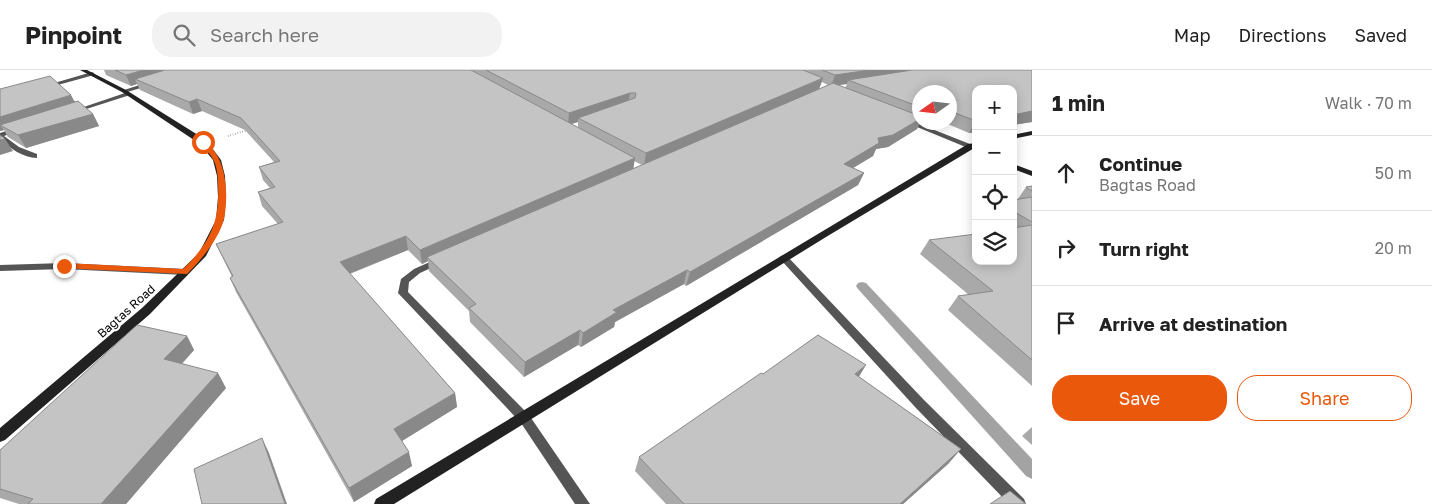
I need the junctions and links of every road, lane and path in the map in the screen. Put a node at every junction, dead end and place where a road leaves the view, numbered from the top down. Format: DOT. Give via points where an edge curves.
graph roads {
  1 [pos="88,72"];
  2 [pos="160,81"];
  3 [pos="37,89"];
  4 [pos="126,93"];
  5 [pos="64,114"];
  6 [pos="900,118"];
  7 [pos="28,126"];
  8 [pos="248,130"];
  9 [pos="1032,133"];
  10 [pos="0,135"];
  11 [pos="1017,136"];
  12 [pos="203,142"];
  13 [pos="972,145"];
  14 [pos="972,147"];
  15 [pos="34,156"];
  16 [pos="1017,168"];
  17 [pos="1032,174"];
  18 [pos="452,255"];
  19 [pos="784,258"];
  20 [pos="0,268"];
  21 [pos="185,272"];
  22 [pos="525,419"];
  23 [pos="0,436"];
  24 [pos="381,504"];
  25 [pos="583,504"];
  26 [pos="1019,504"];
  1 -- 3 [label="street"];
  1 -- 4 [label="street, Bagtas Road"];
  2 -- 4 [label="street"];
  4 -- 5 [label="street"];
  4 -- 12 [label="street, Bagtas Road"];
  6 -- 13 [label="street"];
  7 -- 10 [label="street"];
  8 -- 12 [label="path"];
  9 -- 11 [label="street"];
  10 -- 15 [label="street" via="16,149"];
  12 -- 21 [label="street, Bagtas Road" via="219,168 220,220 203,254"];
  14 -- 19 [label="street"];
  16 -- 17 [label="street"];
  18 -- 22 [label="street" via="417,271 404,281 403,293"];
  19 -- 22 [label="street"];
  19 -- 26 [label="street" via="920,404"];
  20 -- 21 [label="street" via="64,266"];
  21 -- 23 [label="street, Bagtas Road" via="146,311"];
  22 -- 24 [label="street"];
  22 -- 25 [label="street"];
}
